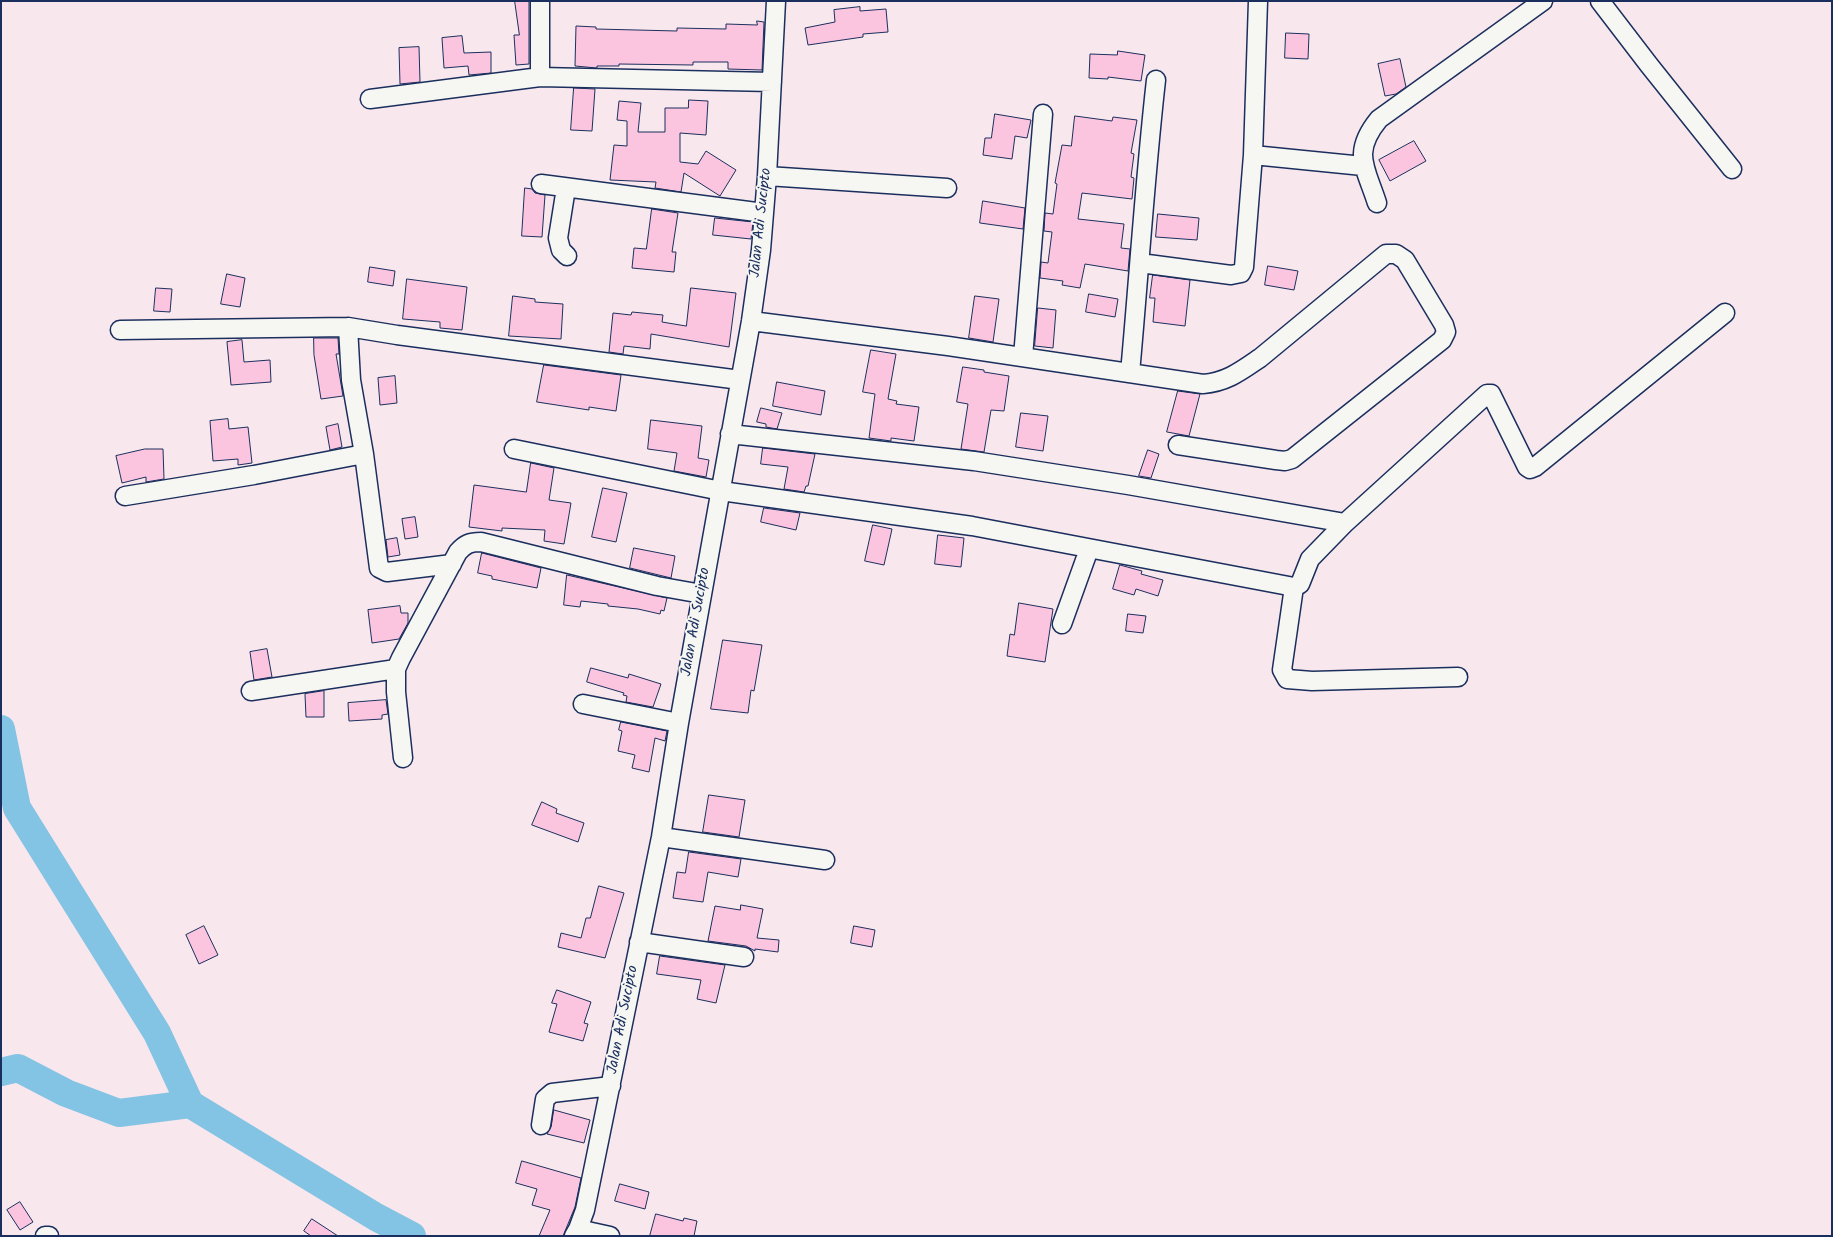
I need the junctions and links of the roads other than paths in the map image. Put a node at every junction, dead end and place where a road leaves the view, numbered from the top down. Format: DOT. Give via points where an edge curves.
graph roads {
  1 [pos="540,1"];
  2 [pos="776,1"];
  3 [pos="1258,1"];
  4 [pos="1543,1"];
  5 [pos="1600,1"];
  6 [pos="540,77"];
  7 [pos="1156,80"];
  8 [pos="772,82"];
  9 [pos="370,99"];
  10 [pos="1043,114"];
  11 [pos="1253,155"];
  12 [pos="1363,166"];
  13 [pos="1732,169"];
  14 [pos="767,176"];
  15 [pos="541,184"];
  16 [pos="566,188"];
  17 [pos="947,188"];
  18 [pos="1377,203"];
  19 [pos="764,213"];
  20 [pos="567,256"];
  21 [pos="1140,263"];
  22 [pos="1726,313"];
  23 [pos="751,321"];
  24 [pos="348,327"];
  25 [pos="120,330"];
  26 [pos="1023,357"];
  27 [pos="1130,372"];
  28 [pos="740,380"];
  29 [pos="730,434"];
  30 [pos="1178,445"];
  31 [pos="514,449"];
  32 [pos="364,454"];
  33 [pos="721,491"];
  34 [pos="125,496"];
  35 [pos="1345,523"];
  36 [pos="1090,549"];
  37 [pos="452,564"];
  38 [pos="1294,587"];
  39 [pos="702,594"];
  40 [pos="1062,624"];
  41 [pos="396,669"];
  42 [pos="1458,677"];
  43 [pos="252,691"];
  44 [pos="583,704"];
  45 [pos="679,723"];
  46 [pos="403,758"];
  47 [pos="661,837"];
  48 [pos="825,860"];
  49 [pos="639,942"];
  50 [pos="744,957"];
  51 [pos="611,1086"];
  52 [pos="542,1125"];
  53 [pos="576,1232"];
  54 [pos="45,1236"];
  55 [pos="50,1236"];
  56 [pos="610,1236"];
  1 -- 6 [label="street"];
  2 -- 8 [label="street, Jalan Adi Sucipto"];
  3 -- 11 [label="street"];
  4 -- 12 [label="street" via="1379,119 1366,136"];
  5 -- 13 [label="street"];
  6 -- 8 [label="street"];
  6 -- 9 [label="street"];
  7 -- 21 [label="street" via="1146,165"];
  8 -- 14 [label="street, Jalan Adi Sucipto"];
  10 -- 26 [label="street"];
  11 -- 12 [label="street"];
  11 -- 21 [label="street" via="1241,273 1231,275"];
  12 -- 18 [label="street"];
  14 -- 17 [label="street"];
  14 -- 19 [label="street, Jalan Adi Sucipto"];
  15 -- 16 [label="street"];
  16 -- 19 [label="street"];
  16 -- 20 [label="street" via="558,238 561,250"];
  19 -- 23 [label="street, Jalan Adi Sucipto"];
  21 -- 27 [label="street"];
  22 -- 35 [label="street" via="1535,467 1527,467 1491,394 1488,394"];
  23 -- 26 [label="street"];
  23 -- 28 [label="street, Jalan Adi Sucipto"];
  24 -- 25 [label="street"];
  24 -- 28 [label="street"];
  24 -- 32 [label="street" via="351,380"];
  26 -- 27 [label="street"];
  27 -- 30 [label="street" via="1203,384 1218,383 1260,358 1386,254 1396,254 1405,260 1444,325 1446,332 1442,340 1292,459 1284,461"];
  28 -- 29 [label="street, Jalan Adi Sucipto"];
  29 -- 33 [label="street, Jalan Adi Sucipto"];
  29 -- 35 [label="street" via="974,461"];
  31 -- 33 [label="street"];
  32 -- 34 [label="street"];
  32 -- 37 [label="street" via="379,568 387,572"];
  33 -- 36 [label="street" via="972,526"];
  33 -- 39 [label="street, Jalan Adi Sucipto"];
  35 -- 38 [label="street" via="1310,559 1300,584"];
  36 -- 38 [label="street"];
  36 -- 40 [label="street"];
  37 -- 39 [label="street" via="464,545 481,542 657,586"];
  37 -- 41 [label="street"];
  38 -- 42 [label="street" via="1282,670 1287,678 1312,681"];
  39 -- 45 [label="street, Jalan Adi Sucipto"];
  41 -- 43 [label="street"];
  41 -- 46 [label="street"];
  44 -- 45 [label="street"];
  45 -- 47 [label="street, Jalan Adi Sucipto"];
  47 -- 48 [label="street"];
  47 -- 49 [label="street, Jalan Adi Sucipto"];
  49 -- 50 [label="street"];
  49 -- 51 [label="street, Jalan Adi Sucipto"];
  51 -- 52 [label="street" via="552,1094 546,1099"];
  51 -- 53 [label="street, Jalan Adi Sucipto" via="585,1210"];
  53 -- 56 [label="street"];
  54 -- 55 [label="street"];
}
